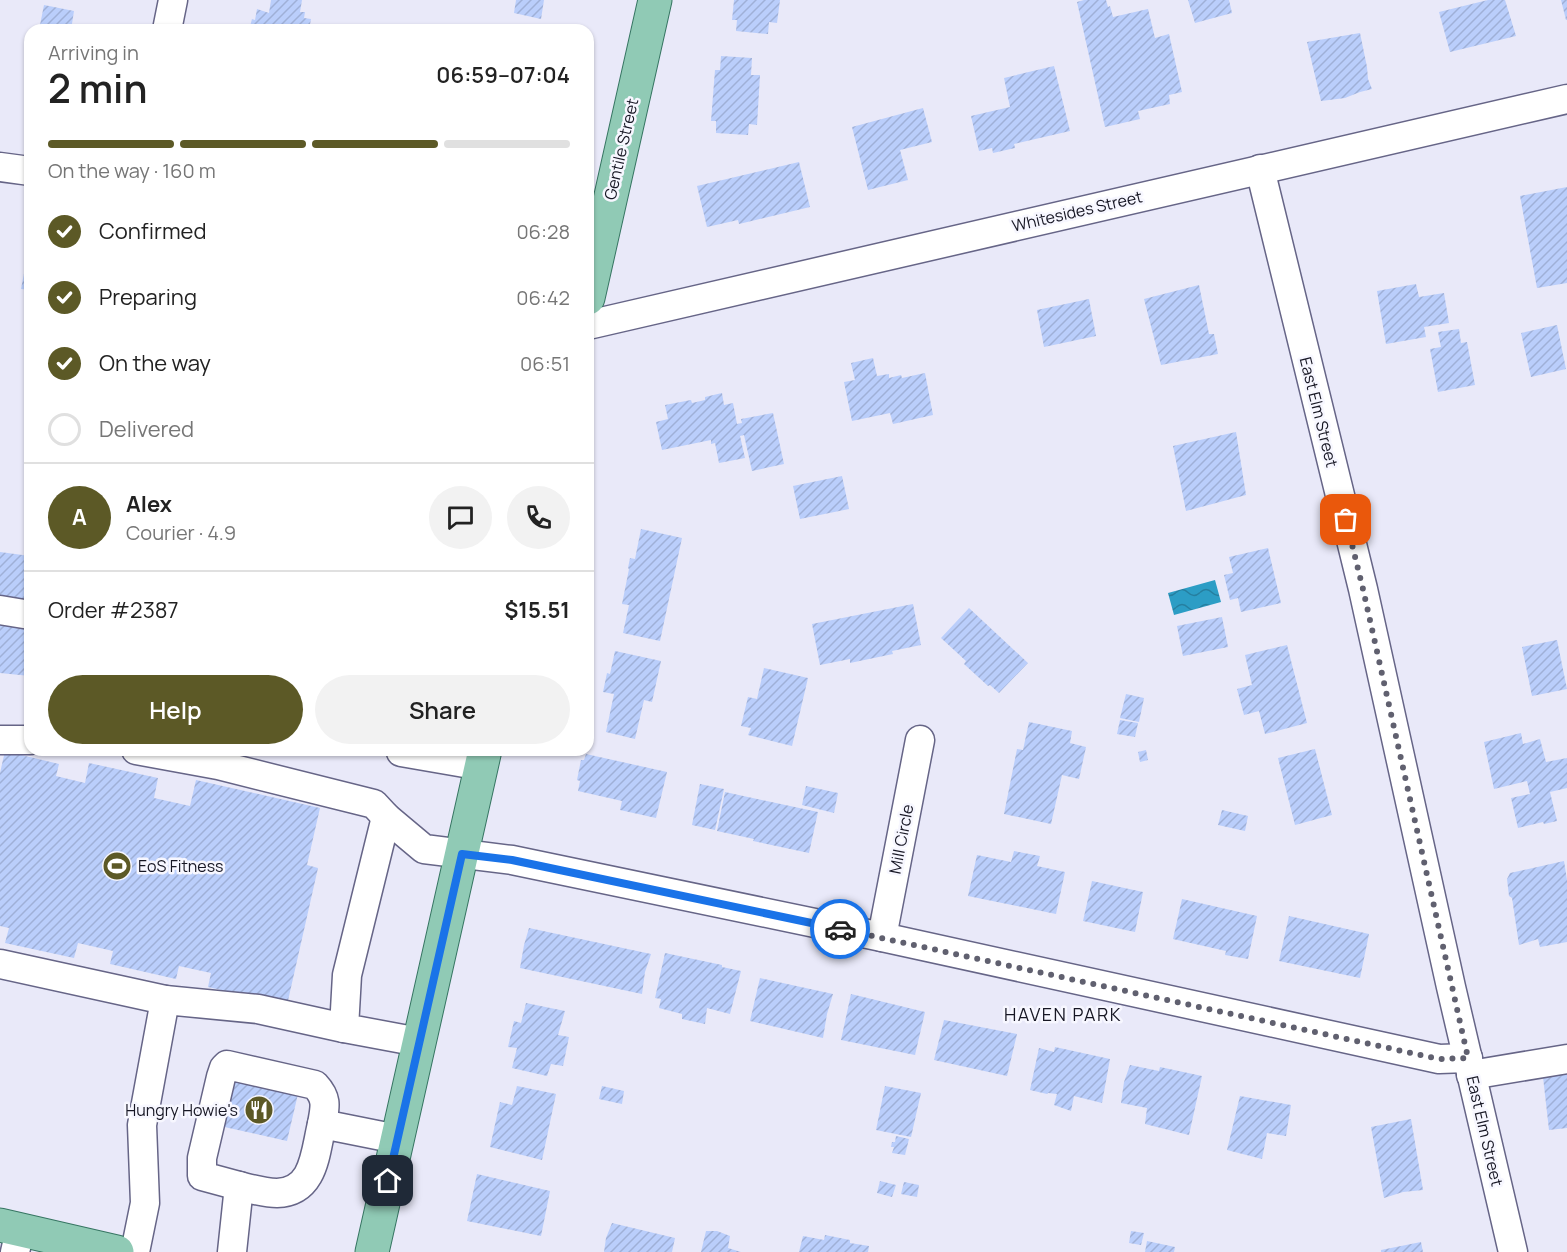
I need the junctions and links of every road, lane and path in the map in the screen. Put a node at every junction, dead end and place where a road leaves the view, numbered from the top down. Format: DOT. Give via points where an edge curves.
graph roads {
  1 [pos="173,0"];
  2 [pos="655,0"];
  3 [pos="168,24"];
  4 [pos="1567,99"];
  5 [pos="0,167"];
  6 [pos="1260,169"];
  7 [pos="24,170"];
  8 [pos="594,246"];
  9 [pos="594,324"];
  10 [pos="0,610"];
  11 [pos="24,614"];
  12 [pos="0,740"];
  13 [pos="24,740"];
  14 [pos="920,740"];
  15 [pos="169,756"];
  16 [pos="455,756"];
  17 [pos="483,758"];
  18 [pos="386,817"];
  19 [pos="462,854"];
  20 [pos="882,937"];
  21 [pos="0,964"];
  22 [pos="165,1000"];
  23 [pos="344,1028"];
  24 [pos="419,1042"];
  25 [pos="1567,1059"];
  26 [pos="1470,1066"];
  27 [pos="322,1124"];
  28 [pos="397,1139"];
  29 [pos="239,1186"];
  30 [pos="12,1236"];
  31 [pos="105,1251"];
  32 [pos="135,1252"];
  33 [pos="232,1252"];
  34 [pos="372,1252"];
  35 [pos="1513,1252"];
  1 -- 3 [label="street"];
  2 -- 8 [label="main road, Gentile Street"];
  4 -- 6 [label="street, Whitesides Street"];
  5 -- 7 [label="street"];
  6 -- 9 [label="street, Whitesides Street"];
  6 -- 26 [label="street, East Elm Street" via="1363,589"];
  10 -- 11 [label="street"];
  12 -- 13 [label="street"];
  14 -- 20 [label="street, Mill Circle"];
  15 -- 18 [label="street" via="374,804"];
  16 -- 17 [label="street"];
  17 -- 19 [label="main road"];
  18 -- 19 [label="street" via="424,849"];
  18 -- 23 [label="street" via="347,975"];
  19 -- 20 [label="street" via="512,860"];
  19 -- 24 [label="main road"];
  20 -- 26 [label="street"];
  21 -- 22 [label="street"];
  22 -- 23 [label="street" via="258,1009"];
  22 -- 32 [label="street" via="142,1125 144,1203"];
  23 -- 24 [label="street"];
  24 -- 28 [label="main road"];
  25 -- 26 [label="street"];
  26 -- 35 [label="street, East Elm Street"];
  27 -- 28 [label="street"];
  27 -- 29 [label="street" via="310,1174 303,1183 278,1193"];
  27 -- 29 [label="street" via="324,1095 315,1085 227,1065 202,1158 202,1176"];
  28 -- 34 [label="main road"];
  29 -- 33 [label="street"];
  30 -- 31 [label="main road"];
}
